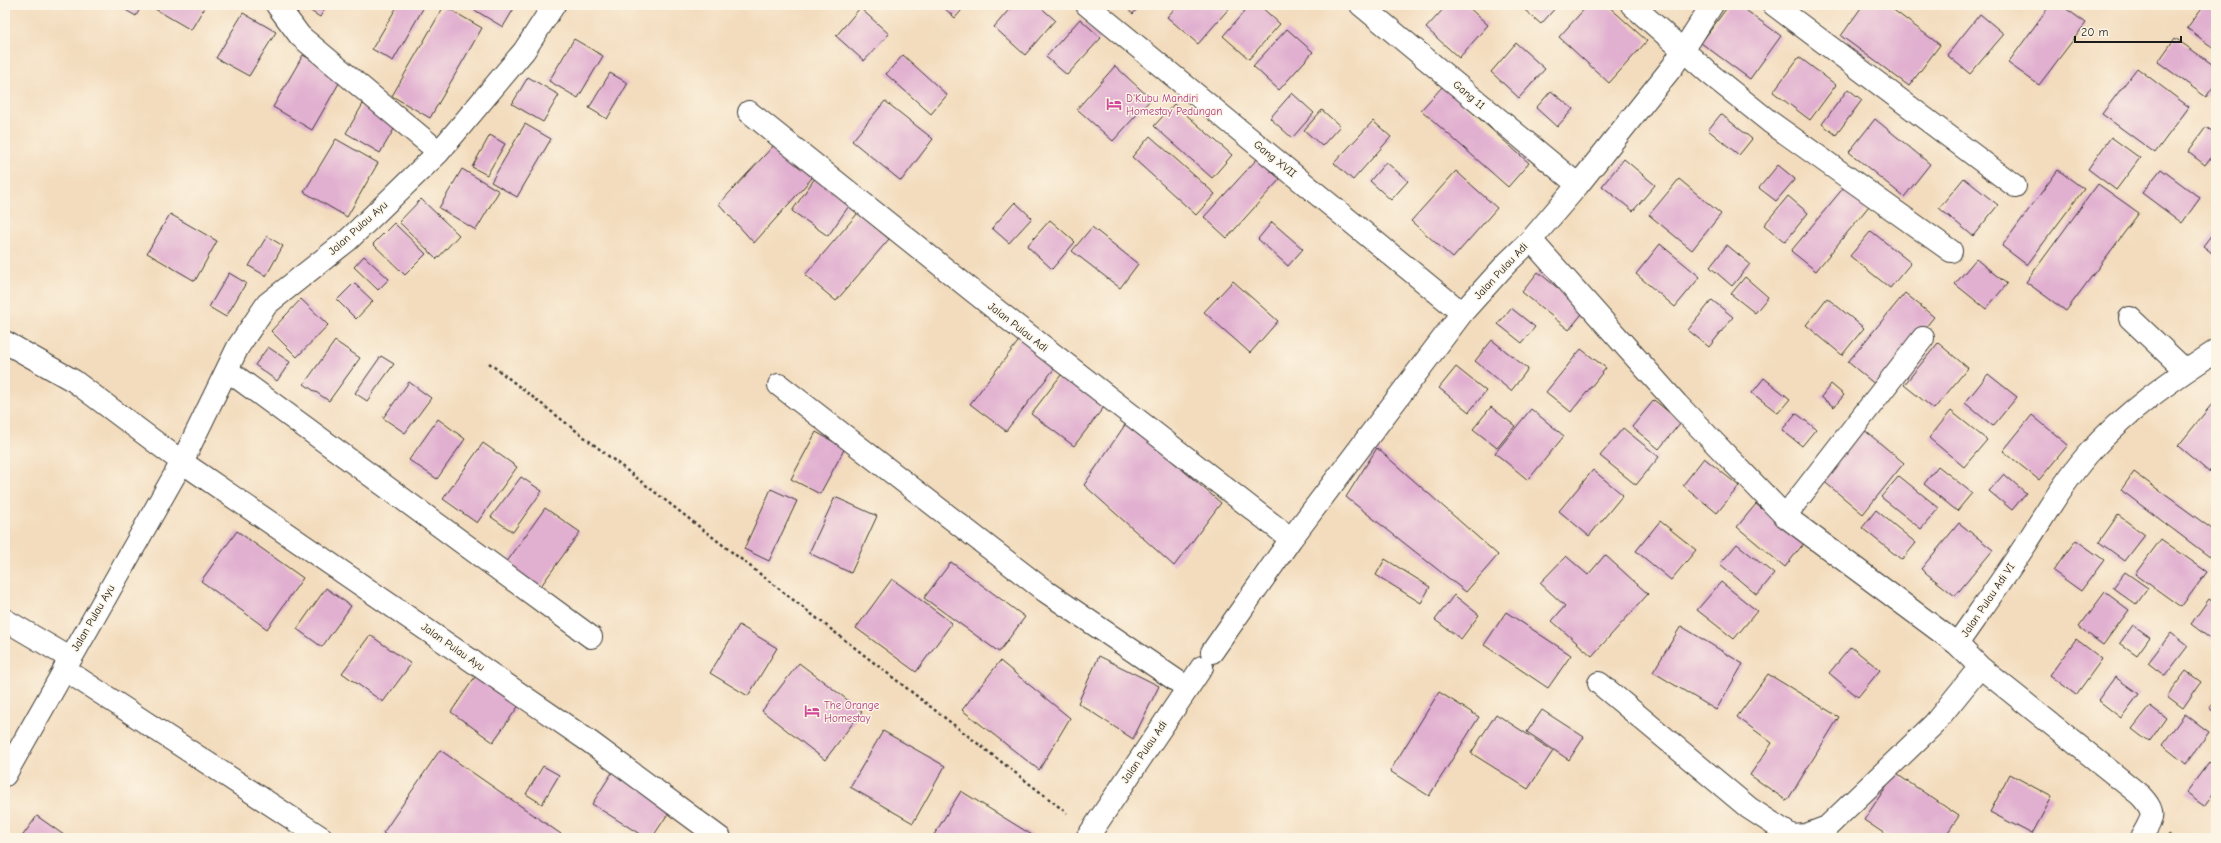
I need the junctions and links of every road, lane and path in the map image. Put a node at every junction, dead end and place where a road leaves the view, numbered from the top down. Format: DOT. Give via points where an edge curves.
graph roads {
  1 [pos="277,5"];
  2 [pos="554,5"];
  3 [pos="1087,5"];
  4 [pos="1361,5"];
  5 [pos="1632,5"];
  6 [pos="1712,5"];
  7 [pos="1774,5"];
  8 [pos="1684,49"];
  9 [pos="749,112"];
  10 [pos="439,152"];
  11 [pos="1578,185"];
  12 [pos="2015,186"];
  13 [pos="1531,240"];
  14 [pos="1951,251"];
  15 [pos="1462,313"];
  16 [pos="2130,318"];
  17 [pos="1923,338"];
  18 [pos="5,342"];
  19 [pos="2216,352"];
  20 [pos="488,363"];
  21 [pos="227,370"];
  22 [pos="2186,371"];
  23 [pos="779,385"];
  24 [pos="182,462"];
  25 [pos="1785,516"];
  26 [pos="1291,539"];
  27 [pos="5,620"];
  28 [pos="590,636"];
  29 [pos="1957,644"];
  30 [pos="67,663"];
  31 [pos="1980,667"];
  32 [pos="1599,683"];
  33 [pos="1186,687"];
  34 [pos="5,775"];
  35 [pos="1089,835"];
  36 [pos="322,838"];
  37 [pos="720,838"];
  38 [pos="2141,838"];
  1 -- 10 [label="street" via="300,36"];
  2 -- 10 [label="street, Jalan Pulau Ayu" via="524,51"];
  3 -- 15 [label="street, Gang XVII"];
  4 -- 11 [label="street, Gang 11"];
  5 -- 8 [label="street"];
  6 -- 8 [label="street, Jalan Pulau Adi"];
  7 -- 12 [label="street"];
  8 -- 11 [label="street, Jalan Pulau Adi"];
  8 -- 14 [label="street" via="1710,74 1770,122"];
  9 -- 26 [label="street, Jalan Pulau Adi" via="998,312"];
  10 -- 21 [label="street, Jalan Pulau Ayu" via="348,240 267,304 238,347"];
  11 -- 13 [label="street, Jalan Pulau Adi"];
  13 -- 15 [label="street, Jalan Pulau Adi" via="1507,262"];
  13 -- 25 [label="street" via="1677,404"];
  15 -- 26 [label="street, Jalan Pulau Adi"];
  16 -- 22 [label="street"];
  17 -- 25 [label="street"];
  18 -- 24 [label="street" via="74,381"];
  19 -- 22 [label="street, Jalan Pulau Adi VI"];
  20 -- 35 [label="path"];
  21 -- 24 [label="street, Jalan Pulau Ayu"];
  21 -- 28 [label="street"];
  22 -- 29 [label="street, Jalan Pulau Adi VI" via="2121,421 2089,453 2061,488"];
  23 -- 33 [label="street" via="1045,592"];
  24 -- 30 [label="street, Jalan Pulau Ayu"];
  24 -- 37 [label="street, Jalan Pulau Ayu" via="590,742"];
  25 -- 29 [label="street"];
  26 -- 33 [label="street, Jalan Pulau Adi"];
  27 -- 30 [label="street"];
  29 -- 31 [label="street, Jalan Pulau Adi VI"];
  30 -- 34 [label="street, Jalan Pulau Ayu"];
  30 -- 36 [label="street"];
  31 -- 32 [label="street" via="1934,724 1827,826 1806,835 1792,836 1749,808"];
  31 -- 38 [label="street, Jalan Pulau Adi VI" via="2140,795 2152,809 2152,816"];
  33 -- 35 [label="street, Jalan Pulau Adi"];
}
